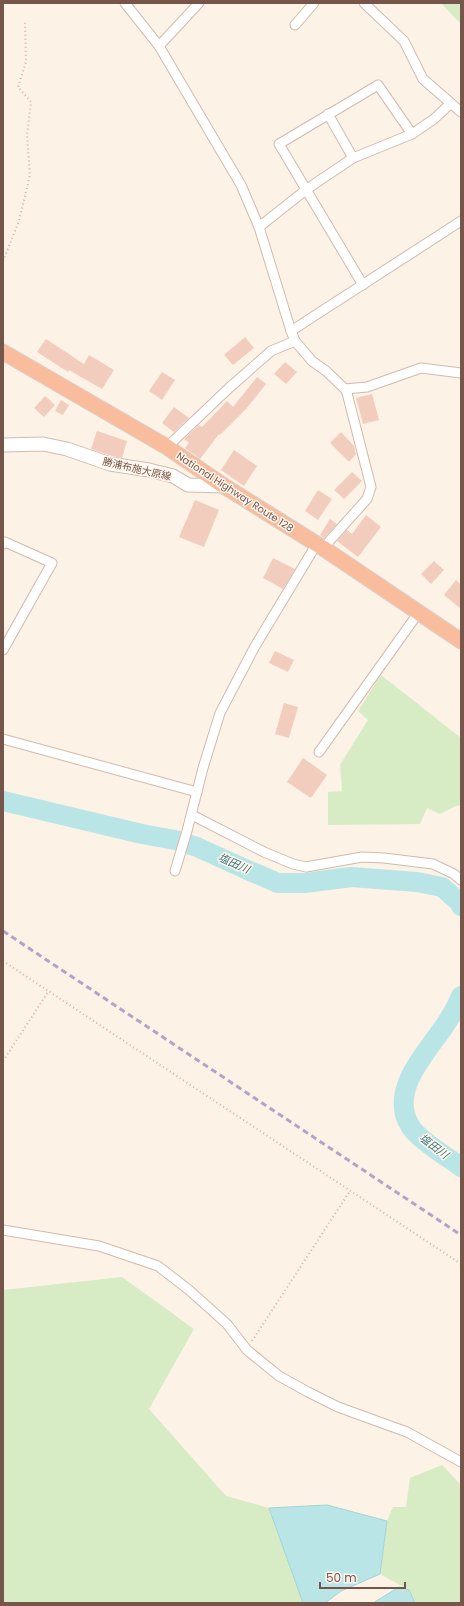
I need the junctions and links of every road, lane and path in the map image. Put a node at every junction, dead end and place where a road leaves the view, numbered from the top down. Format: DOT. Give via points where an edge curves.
graph roads {
  1 [pos="125,3"];
  2 [pos="199,3"];
  3 [pos="314,3"];
  4 [pos="364,3"];
  5 [pos="25,20"];
  6 [pos="295,25"];
  7 [pos="159,46"];
  8 [pos="450,104"];
  9 [pos="461,112"];
  10 [pos="328,114"];
  11 [pos="412,134"];
  12 [pos="353,158"];
  13 [pos="307,189"];
  14 [pos="461,221"];
  15 [pos="259,227"];
  16 [pos="3,261"];
  17 [pos="362,285"];
  18 [pos="291,331"];
  19 [pos="295,341"];
  20 [pos="3,352"];
  21 [pos="461,373"];
  22 [pos="345,389"];
  23 [pos="3,445"];
  24 [pos="167,447"];
  25 [pos="224,486"];
  26 [pos="3,544"];
  27 [pos="319,547"];
  28 [pos="419,612"];
  29 [pos="461,641"];
  30 [pos="3,650"];
  31 [pos="3,739"];
  32 [pos="319,752"];
  33 [pos="197,792"];
  34 [pos="192,815"];
  35 [pos="175,871"];
  36 [pos="461,880"];
  37 [pos="3,961"];
  38 [pos="48,992"];
  39 [pos="3,1061"];
  40 [pos="350,1191"];
  41 [pos="3,1230"];
  42 [pos="461,1264"];
  43 [pos="247,1350"];
  44 [pos="461,1462"];
  1 -- 7 [label="street"];
  2 -- 7 [label="street"];
  3 -- 6 [label="street"];
  4 -- 8 [label="street" via="404,41 423,79"];
  5 -- 16 [label="path" via="26,62 18,87 31,102 27,135 30,175 19,221"];
  7 -- 15 [label="street" via="241,185"];
  8 -- 9 [label="street"];
  8 -- 11 [label="street"];
  10 -- 11 [label="street" via="378,85"];
  10 -- 12 [label="street"];
  10 -- 13 [label="street" via="279,144"];
  11 -- 12 [label="street"];
  12 -- 13 [label="street"];
  13 -- 15 [label="street"];
  13 -- 17 [label="street"];
  14 -- 17 [label="street"];
  15 -- 18 [label="street"];
  17 -- 18 [label="street"];
  18 -- 19 [label="street"];
  19 -- 22 [label="street" via="312,362 326,370"];
  19 -- 24 [label="street" via="271,351"];
  20 -- 24 [label="highway, National Highway Route 128"];
  21 -- 22 [label="street" via="421,368 367,387"];
  22 -- 27 [label="street" via="371,487 367,499"];
  23 -- 25 [label="main road, 勝浦布施大原線" via="43,444 67,449 110,464 173,476 188,485"];
  24 -- 25 [label="highway, National Highway Route 128"];
  25 -- 27 [label="highway, National Highway Route 128"];
  26 -- 30 [label="street" via="5,542 52,563"];
  27 -- 28 [label="highway, National Highway Route 128"];
  27 -- 33 [label="street" via="254,648 220,713"];
  28 -- 29 [label="highway, National Highway Route 128"];
  28 -- 32 [label="street"];
  31 -- 33 [label="street"];
  33 -- 34 [label="street"];
  34 -- 35 [label="street"];
  34 -- 36 [label="street" via="293,864 306,867 362,857 384,858 433,864"];
  37 -- 38 [label="path"];
  38 -- 39 [label="path"];
  38 -- 40 [label="path"];
  40 -- 42 [label="path"];
  40 -- 43 [label="path"];
  41 -- 43 [label="street" via="100,1246 158,1266 227,1324"];
  43 -- 44 [label="street" via="279,1376 308,1392 407,1432"];
}
